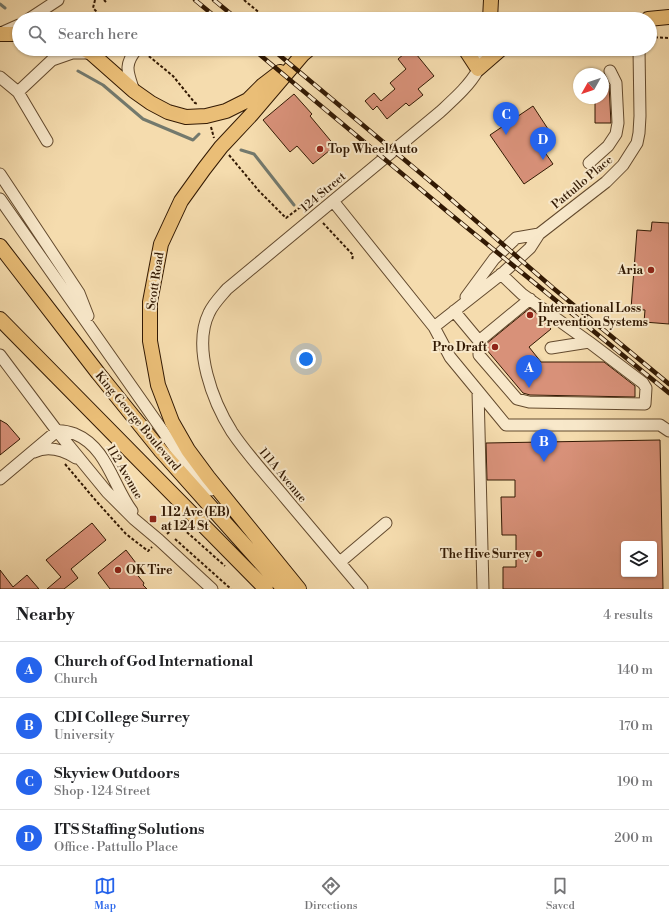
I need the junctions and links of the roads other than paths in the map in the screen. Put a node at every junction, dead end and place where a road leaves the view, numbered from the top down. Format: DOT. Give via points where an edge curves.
graph roads {
  1 [pos="58,0"];
  2 [pos="491,0"];
  3 [pos="40,12"];
  4 [pos="490,12"];
  5 [pos="669,17"];
  6 [pos="657,18"];
  7 [pos="12,28"];
  8 [pos="0,34"];
  9 [pos="12,34"];
  10 [pos="63,56"];
  11 [pos="94,56"];
  12 [pos="131,56"];
  13 [pos="301,56"];
  14 [pos="303,56"];
  15 [pos="470,56"];
  16 [pos="483,56"];
  17 [pos="493,56"];
  18 [pos="639,56"];
  19 [pos="478,69"];
  20 [pos="610,71"];
  21 [pos="0,77"];
  22 [pos="134,91"];
  23 [pos="18,92"];
  24 [pos="47,141"];
  25 [pos="589,163"];
  26 [pos="0,174"];
  27 [pos="0,199"];
  28 [pos="333,201"];
  29 [pos="539,234"];
  30 [pos="0,246"];
  31 [pos="501,274"];
  32 [pos="530,299"];
  33 [pos="456,310"];
  34 [pos="0,319"];
  35 [pos="434,327"];
  36 [pos="93,332"];
  37 [pos="479,341"];
  38 [pos="589,342"];
  39 [pos="552,348"];
  40 [pos="0,355"];
  41 [pos="205,366"];
  42 [pos="478,391"];
  43 [pos="57,431"];
  44 [pos="669,431"];
  45 [pos="27,457"];
  46 [pos="83,463"];
  47 [pos="0,479"];
  48 [pos="386,523"];
  49 [pos="143,526"];
  50 [pos="259,539"];
  51 [pos="340,562"];
  52 [pos="212,589"];
  53 [pos="266,589"];
  54 [pos="284,589"];
  55 [pos="299,589"];
  56 [pos="362,589"];
  57 [pos="483,589"];
  1 -- 3 [label="street"];
  2 -- 4 [label="main road"];
  5 -- 6 [label="main road"];
  7 -- 8 [label="street"];
  8 -- 9 [label="main road"];
  10 -- 23 [label="street" via="52,60"];
  11 -- 22 [label="main road"];
  12 -- 22 [label="street" via="128,72"];
  13 -- 22 [label="main road" via="248,100 226,111 206,116 186,117 168,112"];
  14 -- 50 [label="main road, Scott Road" via="221,147 181,201 162,244 150,302 150,341 158,385 172,422 208,477"];
  15 -- 19 [label="main road"];
  16 -- 19 [label="street, 124 Street"];
  17 -- 19 [label="main road"];
  18 -- 29 [label="street, Pattullo Place" via="639,133 631,153 615,174"];
  19 -- 28 [label="street, 124 Street" via="464,88 440,112"];
  20 -- 25 [label="street" via="616,83 616,134 608,146"];
  21 -- 23 [label="street"];
  23 -- 24 [label="street"];
  26 -- 36 [label="street" via="79,293"];
  27 -- 36 [label="street"];
  28 -- 35 [label="street"];
  28 -- 41 [label="street, 124 Street" via="217,300 205,326"];
  29 -- 31 [label="street, Pattullo Place" via="530,248"];
  29 -- 33 [label="street, Pattullo Place" via="516,238 494,259"];
  30 -- 54 [label="main road, King George Boulevard" via="161,451"];
  31 -- 32 [label="street"];
  31 -- 33 [label="street, Pattullo Place"];
  32 -- 37 [label="street"];
  32 -- 38 [label="street"];
  33 -- 35 [label="street, Pattullo Place"];
  33 -- 37 [label="street"];
  34 -- 53 [label="main road, King George Boulevard"];
  35 -- 42 [label="street" via="450,357"];
  36 -- 50 [label="street" via="186,464"];
  37 -- 38 [label="street" via="479,355 517,399 529,402 645,404 646,388 643,383"];
  38 -- 39 [label="street"];
  40 -- 43 [label="street, 112 Avenue"];
  41 -- 51 [label="street, 111A Avenue" via="223,418 232,432"];
  42 -- 44 [label="street" via="506,425 660,425"];
  42 -- 57 [label="street"];
  43 -- 45 [label="street"];
  43 -- 46 [label="street, 112 Avenue"];
  43 -- 49 [label="street, 112 Avenue" via="78,435 95,448"];
  45 -- 46 [label="street" via="41,450 57,449"];
  45 -- 47 [label="street"];
  46 -- 49 [label="street, 112 Avenue" via="116,502"];
  48 -- 51 [label="street"];
  49 -- 52 [label="street, 112 Avenue"];
  50 -- 55 [label="main road, Scott Road"];
  51 -- 56 [label="street, 111A Avenue"];
}
